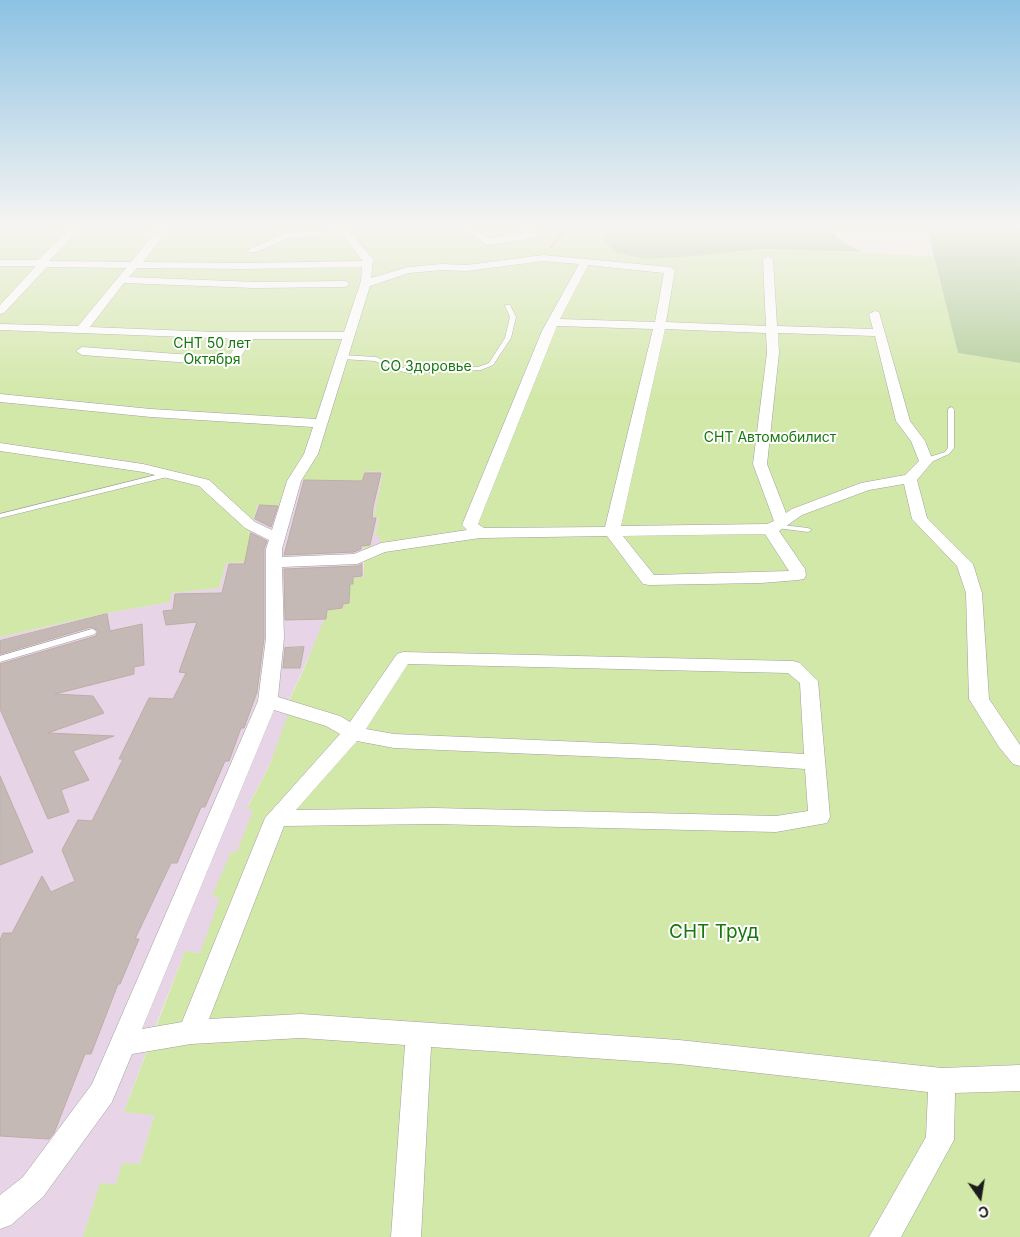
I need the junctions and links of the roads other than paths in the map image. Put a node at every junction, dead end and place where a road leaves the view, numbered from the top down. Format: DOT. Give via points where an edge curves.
graph roads {
  1 [pos="26,283"];
  2 [pos="119,283"];
  3 [pos="194,283"];
  4 [pos="360,283"];
  5 [pos="574,283"];
  6 [pos="668,283"];
  7 [pos="769,283"];
  8 [pos="355,284"];
  9 [pos="508,306"];
  10 [pos="0,311"];
  11 [pos="876,314"];
  12 [pos="552,322"];
  13 [pos="660,326"];
  14 [pos="0,327"];
  15 [pos="82,329"];
  16 [pos="772,330"];
  17 [pos="879,333"];
  18 [pos="246,336"];
  19 [pos="348,336"];
  20 [pos="82,351"];
  21 [pos="342,357"];
  22 [pos="0,398"];
  23 [pos="951,408"];
  24 [pos="320,423"];
  25 [pos="0,447"];
  26 [pos="926,461"];
  27 [pos="168,474"];
  28 [pos="910,479"];
  29 [pos="0,516"];
  30 [pos="776,526"];
  31 [pos="808,530"];
  32 [pos="612,532"];
  33 [pos="480,534"];
  34 [pos="278,539"];
  35 [pos="274,562"];
  36 [pos="92,632"];
  37 [pos="0,659"];
  38 [pos="268,702"];
  39 [pos="352,733"];
  40 [pos="1020,759"];
  41 [pos="815,762"];
  42 [pos="276,818"];
  43 [pos="191,1032"];
  44 [pos="419,1034"];
  45 [pos="123,1044"];
  46 [pos="1020,1078"];
  47 [pos="942,1081"];
  48 [pos="0,1214"];
  49 [pos="406,1237"];
  50 [pos="884,1237"];
  1 -- 10 [label="street"];
  2 -- 15 [label="street"];
  3 -- 8 [label="street"];
  4 -- 8 [label="street"];
  5 -- 12 [label="street"];
  6 -- 13 [label="street"];
  7 -- 16 [label="street"];
  8 -- 19 [label="street"];
  9 -- 21 [label="lane" via="514,317 508,338 491,364 479,369 410,371 376,359"];
  11 -- 17 [label="street"];
  12 -- 13 [label="street"];
  12 -- 33 [label="street" via="470,525"];
  13 -- 16 [label="street"];
  13 -- 32 [label="street"];
  14 -- 15 [label="street"];
  15 -- 18 [label="street"];
  16 -- 17 [label="street"];
  16 -- 30 [label="street" via="773,353 760,464"];
  17 -- 26 [label="street" via="903,421 918,441"];
  18 -- 19 [label="street"];
  18 -- 20 [label="street" via="237,356 231,360"];
  19 -- 21 [label="street"];
  21 -- 24 [label="street"];
  22 -- 24 [label="street" via="151,413"];
  23 -- 26 [label="lane" via="950,448 947,454"];
  24 -- 34 [label="street" via="311,454 294,482"];
  25 -- 27 [label="street"];
  26 -- 28 [label="street"];
  27 -- 29 [label="lane"];
  27 -- 34 [label="street" via="204,483 250,525"];
  28 -- 30 [label="street" via="866,486 797,512"];
  28 -- 40 [label="street" via="920,519 965,564 974,593 979,699"];
  30 -- 31 [label="lane"];
  30 -- 32 [label="street"];
  30 -- 32 [label="street" via="798,575 649,580"];
  32 -- 33 [label="street"];
  33 -- 35 [label="street" via="382,548 357,559"];
  34 -- 35 [label="street"];
  35 -- 38 [label="street" via="275,638"];
  36 -- 37 [label="lane"];
  38 -- 39 [label="street" via="333,721"];
  38 -- 45 [label="street"];
  39 -- 41 [label="street" via="394,741"];
  39 -- 41 [label="street" via="403,658 793,667 809,681"];
  39 -- 42 [label="street"];
  41 -- 42 [label="street" via="819,817 776,824 434,816"];
  42 -- 43 [label="street"];
  43 -- 44 [label="street" via="301,1026"];
  43 -- 45 [label="street"];
  44 -- 47 [label="street" via="679,1052"];
  44 -- 49 [label="street"];
  45 -- 48 [label="street" via="102,1093 61,1151 32,1187"];
  46 -- 47 [label="street"];
  47 -- 50 [label="street" via="940,1140"];
}
